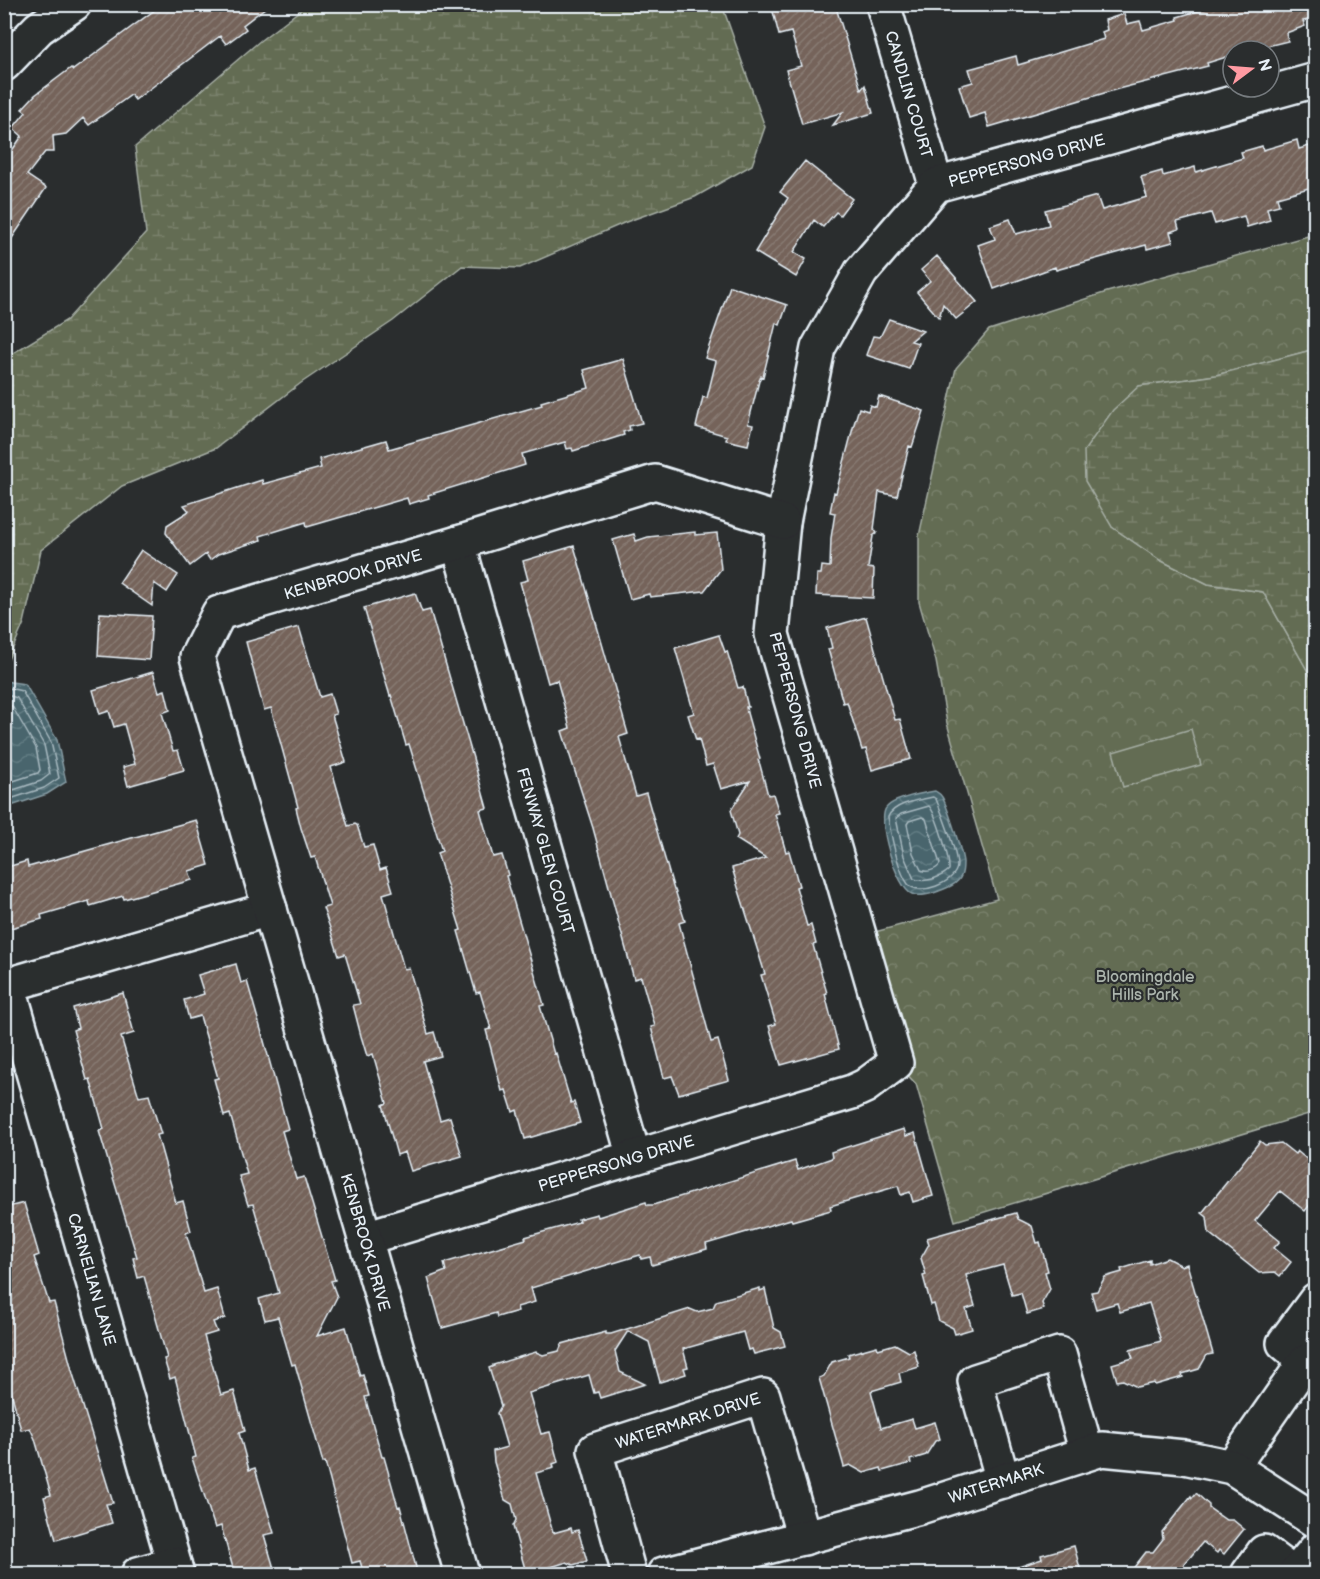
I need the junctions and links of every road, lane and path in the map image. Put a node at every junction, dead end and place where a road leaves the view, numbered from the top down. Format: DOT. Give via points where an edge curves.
graph roads {
  1 [pos="74,4"];
  2 [pos="884,4"];
  3 [pos="4,64"];
  4 [pos="1316,80"];
  5 [pos="936,185"];
  6 [pos="783,522"];
  7 [pos="458,543"];
  8 [pos="270,909"];
  9 [pos="6,986"];
  10 [pos="634,1158"];
  11 [pos="365,1238"];
  12 [pos="1316,1300"];
  13 [pos="1310,1366"];
  14 [pos="1087,1453"];
  15 [pos="1232,1467"];
  16 [pos="1003,1480"];
  17 [pos="1316,1521"];
  18 [pos="804,1538"];
  19 [pos="1316,1550"];
  20 [pos="175,1569"];
  21 [pos="138,1575"];
  22 [pos="462,1575"];
  23 [pos="629,1575"];
  24 [pos="664,1575"];
  25 [pos="1248,1575"];
  26 [pos="1294,1575"];
  1 -- 3 [label="street" via="39,28"];
  2 -- 5 [label="street, CANDLIN COURT"];
  4 -- 5 [label="street, PEPPERSONG DRIVE"];
  5 -- 6 [label="street, PEPPERSONG DRIVE" via="861,272 818,348"];
  6 -- 7 [label="street, KENBROOK DRIVE" via="655,482"];
  6 -- 10 [label="street, PEPPERSONG DRIVE" via="772,634 896,1063 852,1092"];
  7 -- 8 [label="street, KENBROOK DRIVE" via="219,613 196,657"];
  7 -- 10 [label="street, FENWAY GLEN COURT"];
  8 -- 9 [label="street"];
  8 -- 11 [label="street, KENBROOK DRIVE"];
  9 -- 20 [label="street, CARNELIAN LANE"];
  10 -- 11 [label="street, PEPPERSONG DRIVE"];
  11 -- 22 [label="street, KENBROOK DRIVE"];
  12 -- 13 [label="street" via="1284,1343"];
  13 -- 15 [label="street"];
  14 -- 15 [label="street, WATERMARK" via="1102,1449 1125,1451"];
  14 -- 16 [label="street, WATERMARK"];
  14 -- 16 [label="street" via="1059,1354 975,1381"];
  15 -- 17 [label="street, WATERMARK"];
  16 -- 18 [label="street, WATERMARK"];
  18 -- 23 [label="street, WATERMARK DRIVE" via="763,1396 595,1450"];
  18 -- 24 [label="street, WATERMARK"];
  19 -- 26 [label="street"];
  20 -- 21 [label="street"];
  25 -- 26 [label="street" via="1264,1552"];
}
